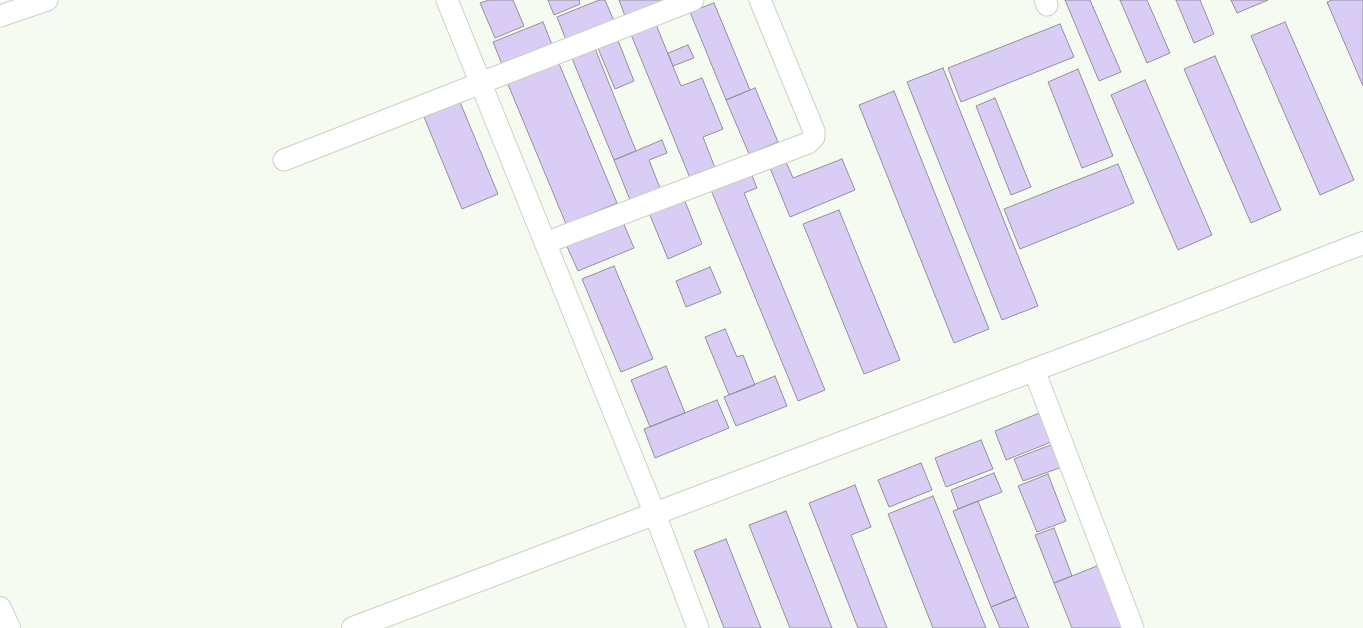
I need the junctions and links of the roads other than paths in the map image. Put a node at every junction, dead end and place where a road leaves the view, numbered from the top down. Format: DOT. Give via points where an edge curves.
graph roads {
  1 [pos="47,0"];
  2 [pos="447,0"];
  3 [pos="693,0"];
  4 [pos="760,0"];
  5 [pos="0,16"];
  6 [pos="480,83"];
  7 [pos="284,160"];
  8 [pos="545,243"];
  9 [pos="1363,243"];
  10 [pos="1034,370"];
  11 [pos="655,514"];
  12 [pos="0,608"];
  13 [pos="9,628"];
  14 [pos="353,628"];
  15 [pos="698,628"];
  16 [pos="1133,628"];
  1 -- 5 [label="street"];
  2 -- 6 [label="street"];
  3 -- 6 [label="street"];
  4 -- 8 [label="street" via="814,131 814,137 808,143"];
  6 -- 7 [label="street"];
  6 -- 8 [label="street"];
  8 -- 11 [label="street"];
  9 -- 10 [label="street"];
  10 -- 11 [label="street"];
  10 -- 16 [label="street"];
  11 -- 14 [label="street"];
  11 -- 15 [label="street"];
  12 -- 13 [label="street"];
}
